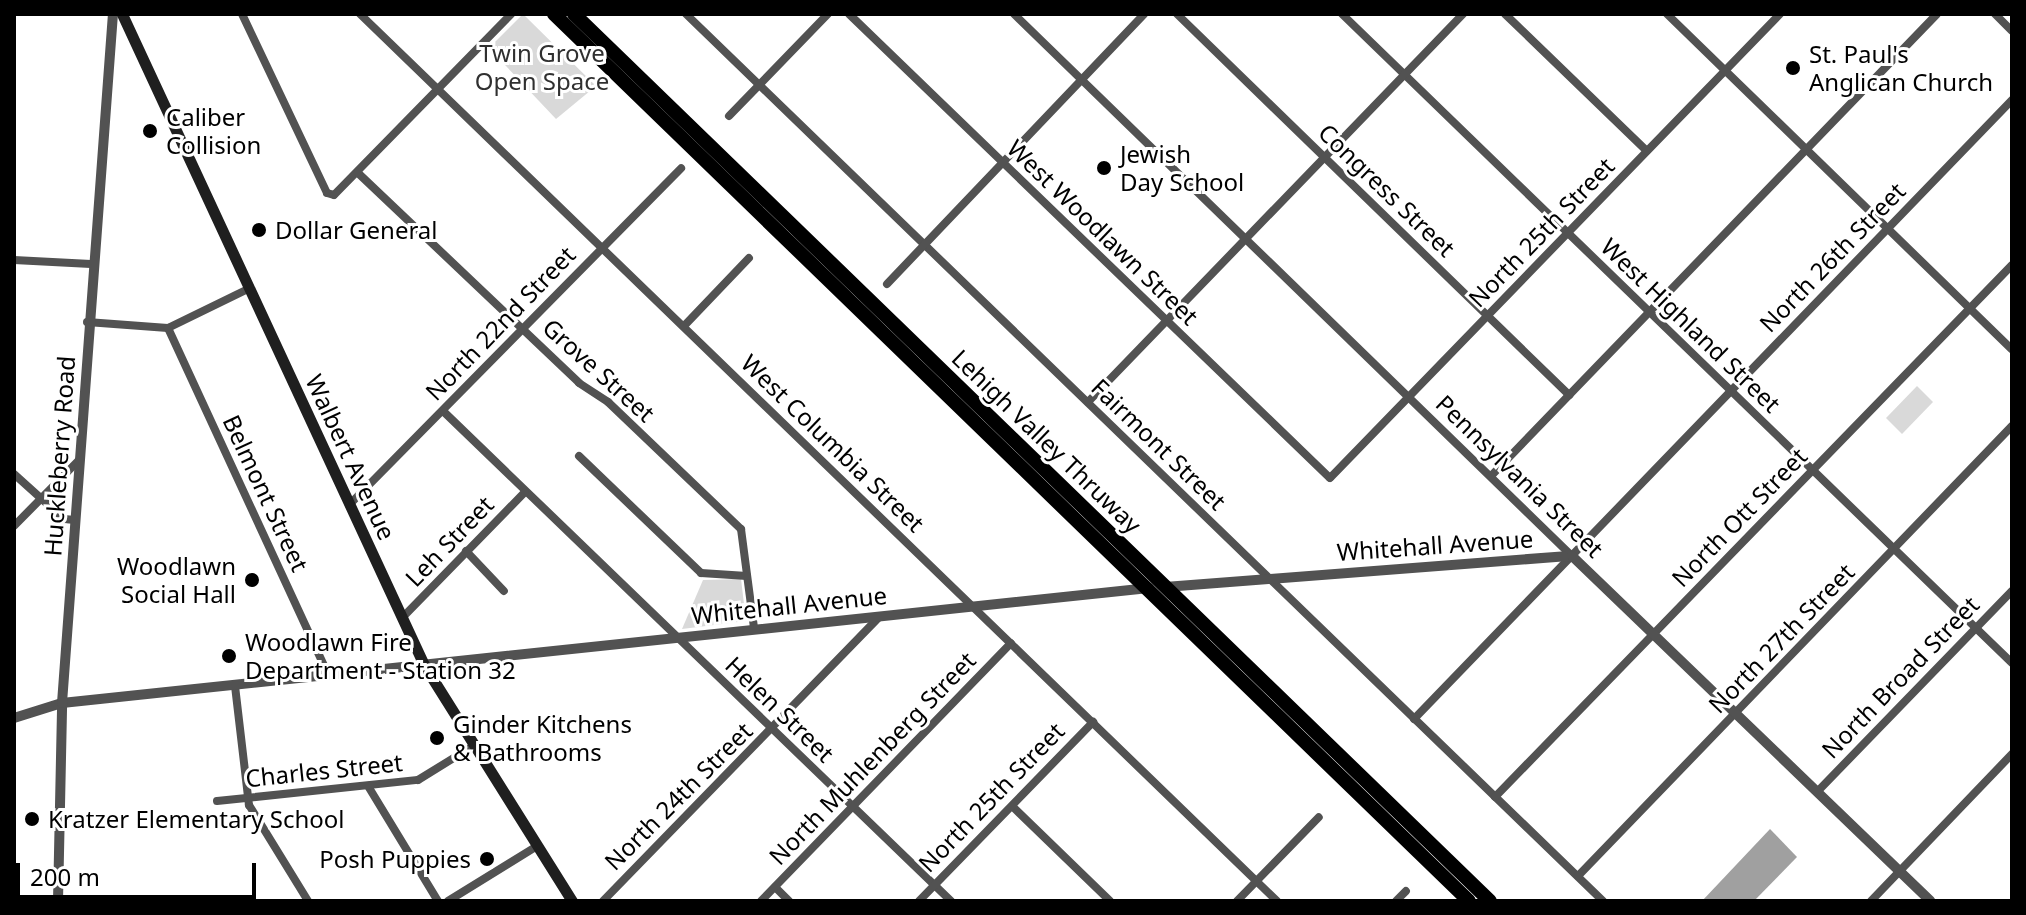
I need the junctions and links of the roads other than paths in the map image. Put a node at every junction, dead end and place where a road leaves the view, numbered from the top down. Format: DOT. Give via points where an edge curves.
graph roads {
  1 [pos="113,14"];
  2 [pos="122,14"];
  3 [pos="242,14"];
  4 [pos="360,14"];
  5 [pos="511,14"];
  6 [pos="554,14"];
  7 [pos="574,14"];
  8 [pos="686,14"];
  9 [pos="828,14"];
  10 [pos="849,14"];
  11 [pos="1014,14"];
  12 [pos="1144,14"];
  13 [pos="1177,14"];
  14 [pos="1342,14"];
  15 [pos="1463,14"];
  16 [pos="1505,14"];
  17 [pos="1667,14"];
  18 [pos="1780,14"];
  19 [pos="1937,14"];
  20 [pos="1995,14"];
  21 [pos="2012,31"];
  22 [pos="1726,70"];
  23 [pos="1405,75"];
  24 [pos="1082,80"];
  25 [pos="759,85"];
  26 [pos="436,90"];
  27 [pos="2012,100"];
  28 [pos="729,116"];
  29 [pos="1807,150"];
  30 [pos="1647,151"];
  31 [pos="1324,156"];
  32 [pos="1002,161"];
  33 [pos="681,168"];
  34 [pos="358,173"];
  35 [pos="1888,228"];
  36 [pos="1567,233"];
  37 [pos="1246,238"];
  38 [pos="923,244"];
  39 [pos="601,247"];
  40 [pos="749,258"];
  41 [pos="14,260"];
  42 [pos="91,264"];
  43 [pos="2012,265"];
  44 [pos="887,284"];
  45 [pos="248,289"];
  46 [pos="1970,308"];
  47 [pos="1648,313"];
  48 [pos="1488,316"];
  49 [pos="1166,320"];
  50 [pos="87,322"];
  51 [pos="684,326"];
  52 [pos="168,328"];
  53 [pos="522,329"];
  54 [pos="2012,349"];
  55 [pos="1730,391"];
  56 [pos="1569,395"];
  57 [pos="1409,396"];
  58 [pos="1088,402"];
  59 [pos="443,411"];
  60 [pos="2012,426"];
  61 [pos="579,456"];
  62 [pos="79,460"];
  63 [pos="1813,469"];
  64 [pos="14,474"];
  65 [pos="1491,476"];
  66 [pos="1330,478"];
  67 [pos="525,492"];
  68 [pos="40,499"];
  69 [pos="349,505"];
  70 [pos="75,520"];
  71 [pos="14,526"];
  72 [pos="1894,549"];
  73 [pos="466,551"];
  74 [pos="1572,556"];
  75 [pos="747,576"];
  76 [pos="1266,577"];
  77 [pos="504,591"];
  78 [pos="2012,591"];
  79 [pos="974,606"];
  80 [pos="881,615"];
  81 [pos="402,618"];
  82 [pos="754,628"];
  83 [pos="1975,629"];
  84 [pos="1653,634"];
  85 [pos="676,636"];
  86 [pos="1011,643"];
  87 [pos="2012,663"];
  88 [pos="424,665"];
  89 [pos="328,675"];
  90 [pos="235,686"];
  91 [pos="62,703"];
  92 [pos="1736,713"];
  93 [pos="14,718"];
  94 [pos="1414,719"];
  95 [pos="1093,722"];
  96 [pos="772,729"];
  97 [pos="473,746"];
  98 [pos="2012,754"];
  99 [pos="368,786"];
  100 [pos="1817,792"];
  101 [pos="1495,797"];
  102 [pos="247,798"];
  103 [pos="217,801"];
  104 [pos="853,807"];
  105 [pos="1013,807"];
  106 [pos="1319,817"];
  107 [pos="537,846"];
  108 [pos="1900,872"];
  109 [pos="1578,876"];
  110 [pos="1257,881"];
  111 [pos="934,885"];
  112 [pos="775,887"];
  113 [pos="1406,891"];
  114 [pos="58,901"];
  115 [pos="308,901"];
  116 [pos="438,901"];
  117 [pos="448,901"];
  118 [pos="572,901"];
  119 [pos="603,901"];
  120 [pos="761,901"];
  121 [pos="789,901"];
  122 [pos="919,901"];
  123 [pos="951,901"];
  124 [pos="1110,901"];
  125 [pos="1237,901"];
  126 [pos="1277,901"];
  127 [pos="1396,901"];
  128 [pos="1469,901"];
  129 [pos="1490,901"];
  130 [pos="1603,901"];
  131 [pos="1871,901"];
  132 [pos="1930,901"];
  1 -- 42 [label="street, Huckleberry Road"];
  2 -- 45 [label="main road, Walbert Avenue"];
  3 -- 34 [label="street" via="327,193 339,193"];
  4 -- 26 [label="street, West Columbia Street"];
  5 -- 26 [label="street"];
  6 -- 128 [label="highway, Lehigh Valley Thruway"];
  7 -- 129 [label="highway, Lehigh Valley Thruway"];
  8 -- 25 [label="street, Fairmont Street"];
  9 -- 25 [label="street"];
  10 -- 32 [label="street, West Woodlawn Street"];
  11 -- 24 [label="street, Pennsylvania Street"];
  12 -- 24 [label="street"];
  13 -- 31 [label="street, Congress Street"];
  14 -- 23 [label="street, West Highland Street"];
  15 -- 23 [label="street"];
  16 -- 30 [label="street"];
  17 -- 22 [label="street"];
  18 -- 22 [label="street, North 25th Street"];
  19 -- 29 [label="street"];
  20 -- 21 [label="street"];
  22 -- 29 [label="street"];
  22 -- 30 [label="street, North 25th Street"];
  23 -- 31 [label="street"];
  23 -- 36 [label="street, West Highland Street"];
  24 -- 32 [label="street"];
  24 -- 37 [label="street, Pennsylvania Street"];
  25 -- 28 [label="street"];
  25 -- 38 [label="street, Fairmont Street"];
  26 -- 34 [label="street"];
  26 -- 39 [label="street, West Columbia Street"];
  27 -- 35 [label="street, North 26th Street"];
  29 -- 35 [label="street"];
  29 -- 47 [label="street"];
  30 -- 36 [label="street, North 25th Street"];
  31 -- 37 [label="street"];
  31 -- 48 [label="street, Congress Street"];
  32 -- 38 [label="street"];
  32 -- 49 [label="street, West Woodlawn Street"];
  33 -- 39 [label="street, North 22nd Street"];
  34 -- 53 [label="street, Grove Street"];
  35 -- 46 [label="street"];
  35 -- 55 [label="street, North 26th Street"];
  36 -- 47 [label="street, West Highland Street"];
  36 -- 48 [label="street, North 25th Street"];
  37 -- 49 [label="street"];
  37 -- 57 [label="street, Pennsylvania Street"];
  38 -- 44 [label="street"];
  38 -- 58 [label="street, Fairmont Street"];
  39 -- 51 [label="street, West Columbia Street"];
  39 -- 53 [label="street, North 22nd Street"];
  40 -- 51 [label="street"];
  41 -- 42 [label="street"];
  42 -- 50 [label="street, Huckleberry Road"];
  43 -- 46 [label="street, North Ott Street"];
  45 -- 52 [label="street"];
  45 -- 69 [label="main road, Walbert Avenue"];
  46 -- 54 [label="street"];
  46 -- 63 [label="street, North Ott Street"];
  47 -- 55 [label="street, West Highland Street"];
  47 -- 56 [label="street"];
  48 -- 56 [label="street, Congress Street"];
  48 -- 57 [label="street, North 25th Street"];
  49 -- 58 [label="street"];
  49 -- 66 [label="street, West Woodlawn Street"];
  50 -- 52 [label="street"];
  50 -- 62 [label="street, Huckleberry Road"];
  51 -- 79 [label="street, West Columbia Street"];
  52 -- 89 [label="street, Belmont Street"];
  53 -- 59 [label="street, North 22nd Street"];
  53 -- 75 [label="street, Grove Street" via="741,529"];
  55 -- 63 [label="street, West Highland Street"];
  55 -- 74 [label="street, North 26th Street"];
  56 -- 65 [label="street"];
  57 -- 65 [label="street, Pennsylvania Street"];
  57 -- 66 [label="street, North 25th Street"];
  58 -- 76 [label="street, Fairmont Street"];
  59 -- 67 [label="street, Helen Street"];
  59 -- 69 [label="street, North 22nd Street"];
  60 -- 72 [label="street, North 27th Street"];
  61 -- 75 [label="street" via="701,573"];
  62 -- 68 [label="street"];
  62 -- 70 [label="street, Huckleberry Road"];
  63 -- 72 [label="street, West Highland Street"];
  63 -- 84 [label="street, North Ott Street"];
  64 -- 68 [label="street"];
  65 -- 74 [label="street, Pennsylvania Street"];
  67 -- 73 [label="street, Leh Street"];
  67 -- 85 [label="street, Helen Street"];
  68 -- 70 [label="street" via="64,519"];
  68 -- 71 [label="street"];
  69 -- 81 [label="main road, Walbert Avenue"];
  70 -- 91 [label="street, Huckleberry Road"];
  72 -- 83 [label="street, West Highland Street"];
  72 -- 92 [label="street, North 27th Street"];
  73 -- 77 [label="street"];
  73 -- 81 [label="street, Leh Street"];
  74 -- 76 [label="street, Whitehall Avenue"];
  74 -- 84 [label="street, Pennsylvania Street"];
  74 -- 94 [label="street, North 26th Street"];
  75 -- 82 [label="street, Grove Street"];
  76 -- 79 [label="street, Whitehall Avenue"];
  76 -- 94 [label="street, Fairmont Street"];
  78 -- 83 [label="street, North Broad Street"];
  79 -- 80 [label="street, Whitehall Avenue"];
  79 -- 86 [label="street, West Columbia Street"];
  80 -- 82 [label="street, Whitehall Avenue"];
  80 -- 96 [label="street, North 24th Street"];
  81 -- 88 [label="main road, Walbert Avenue"];
  82 -- 85 [label="street, Whitehall Avenue"];
  83 -- 87 [label="street, West Highland Street"];
  83 -- 100 [label="street, North Broad Street"];
  84 -- 92 [label="street, Pennsylvania Street"];
  84 -- 101 [label="street, North Ott Street"];
  85 -- 88 [label="street, Whitehall Avenue"];
  85 -- 96 [label="street, Helen Street"];
  86 -- 95 [label="street, West Columbia Street"];
  86 -- 104 [label="street, North Muhlenberg Street"];
  88 -- 89 [label="street, Whitehall Avenue"];
  88 -- 97 [label="main road, Walbert Avenue"];
  89 -- 90 [label="street, Whitehall Avenue"];
  90 -- 91 [label="street, Whitehall Avenue"];
  90 -- 102 [label="street"];
  91 -- 93 [label="street, Whitehall Avenue"];
  91 -- 114 [label="street, Huckleberry Road"];
  92 -- 100 [label="street, Pennsylvania Street"];
  92 -- 109 [label="street, North 27th Street"];
  94 -- 101 [label="street, Fairmont Street"];
  95 -- 105 [label="street, North 25th Street"];
  95 -- 110 [label="street, West Columbia Street"];
  96 -- 104 [label="street, Helen Street"];
  96 -- 119 [label="street, North 24th Street"];
  97 -- 99 [label="street, Charles Street" via="418,780"];
  97 -- 107 [label="main road, Walbert Avenue"];
  98 -- 108 [label="street"];
  99 -- 102 [label="street, Charles Street"];
  99 -- 116 [label="street"];
  100 -- 108 [label="street, Pennsylvania Street"];
  101 -- 109 [label="street, Fairmont Street"];
  102 -- 103 [label="street, Charles Street"];
  102 -- 115 [label="street"];
  104 -- 111 [label="street, Helen Street"];
  104 -- 112 [label="street, North Muhlenberg Street"];
  105 -- 111 [label="street, North 25th Street"];
  105 -- 124 [label="street"];
  106 -- 110 [label="street"];
  107 -- 117 [label="street"];
  107 -- 118 [label="main road, Walbert Avenue"];
  108 -- 131 [label="street"];
  108 -- 132 [label="street, Pennsylvania Street"];
  109 -- 130 [label="street, Fairmont Street"];
  110 -- 125 [label="street"];
  110 -- 126 [label="street, West Columbia Street"];
  111 -- 122 [label="street, North 25th Street"];
  111 -- 123 [label="street, Helen Street"];
  112 -- 120 [label="street, North Muhlenberg Street"];
  112 -- 121 [label="street"];
  113 -- 127 [label="street"];
}
